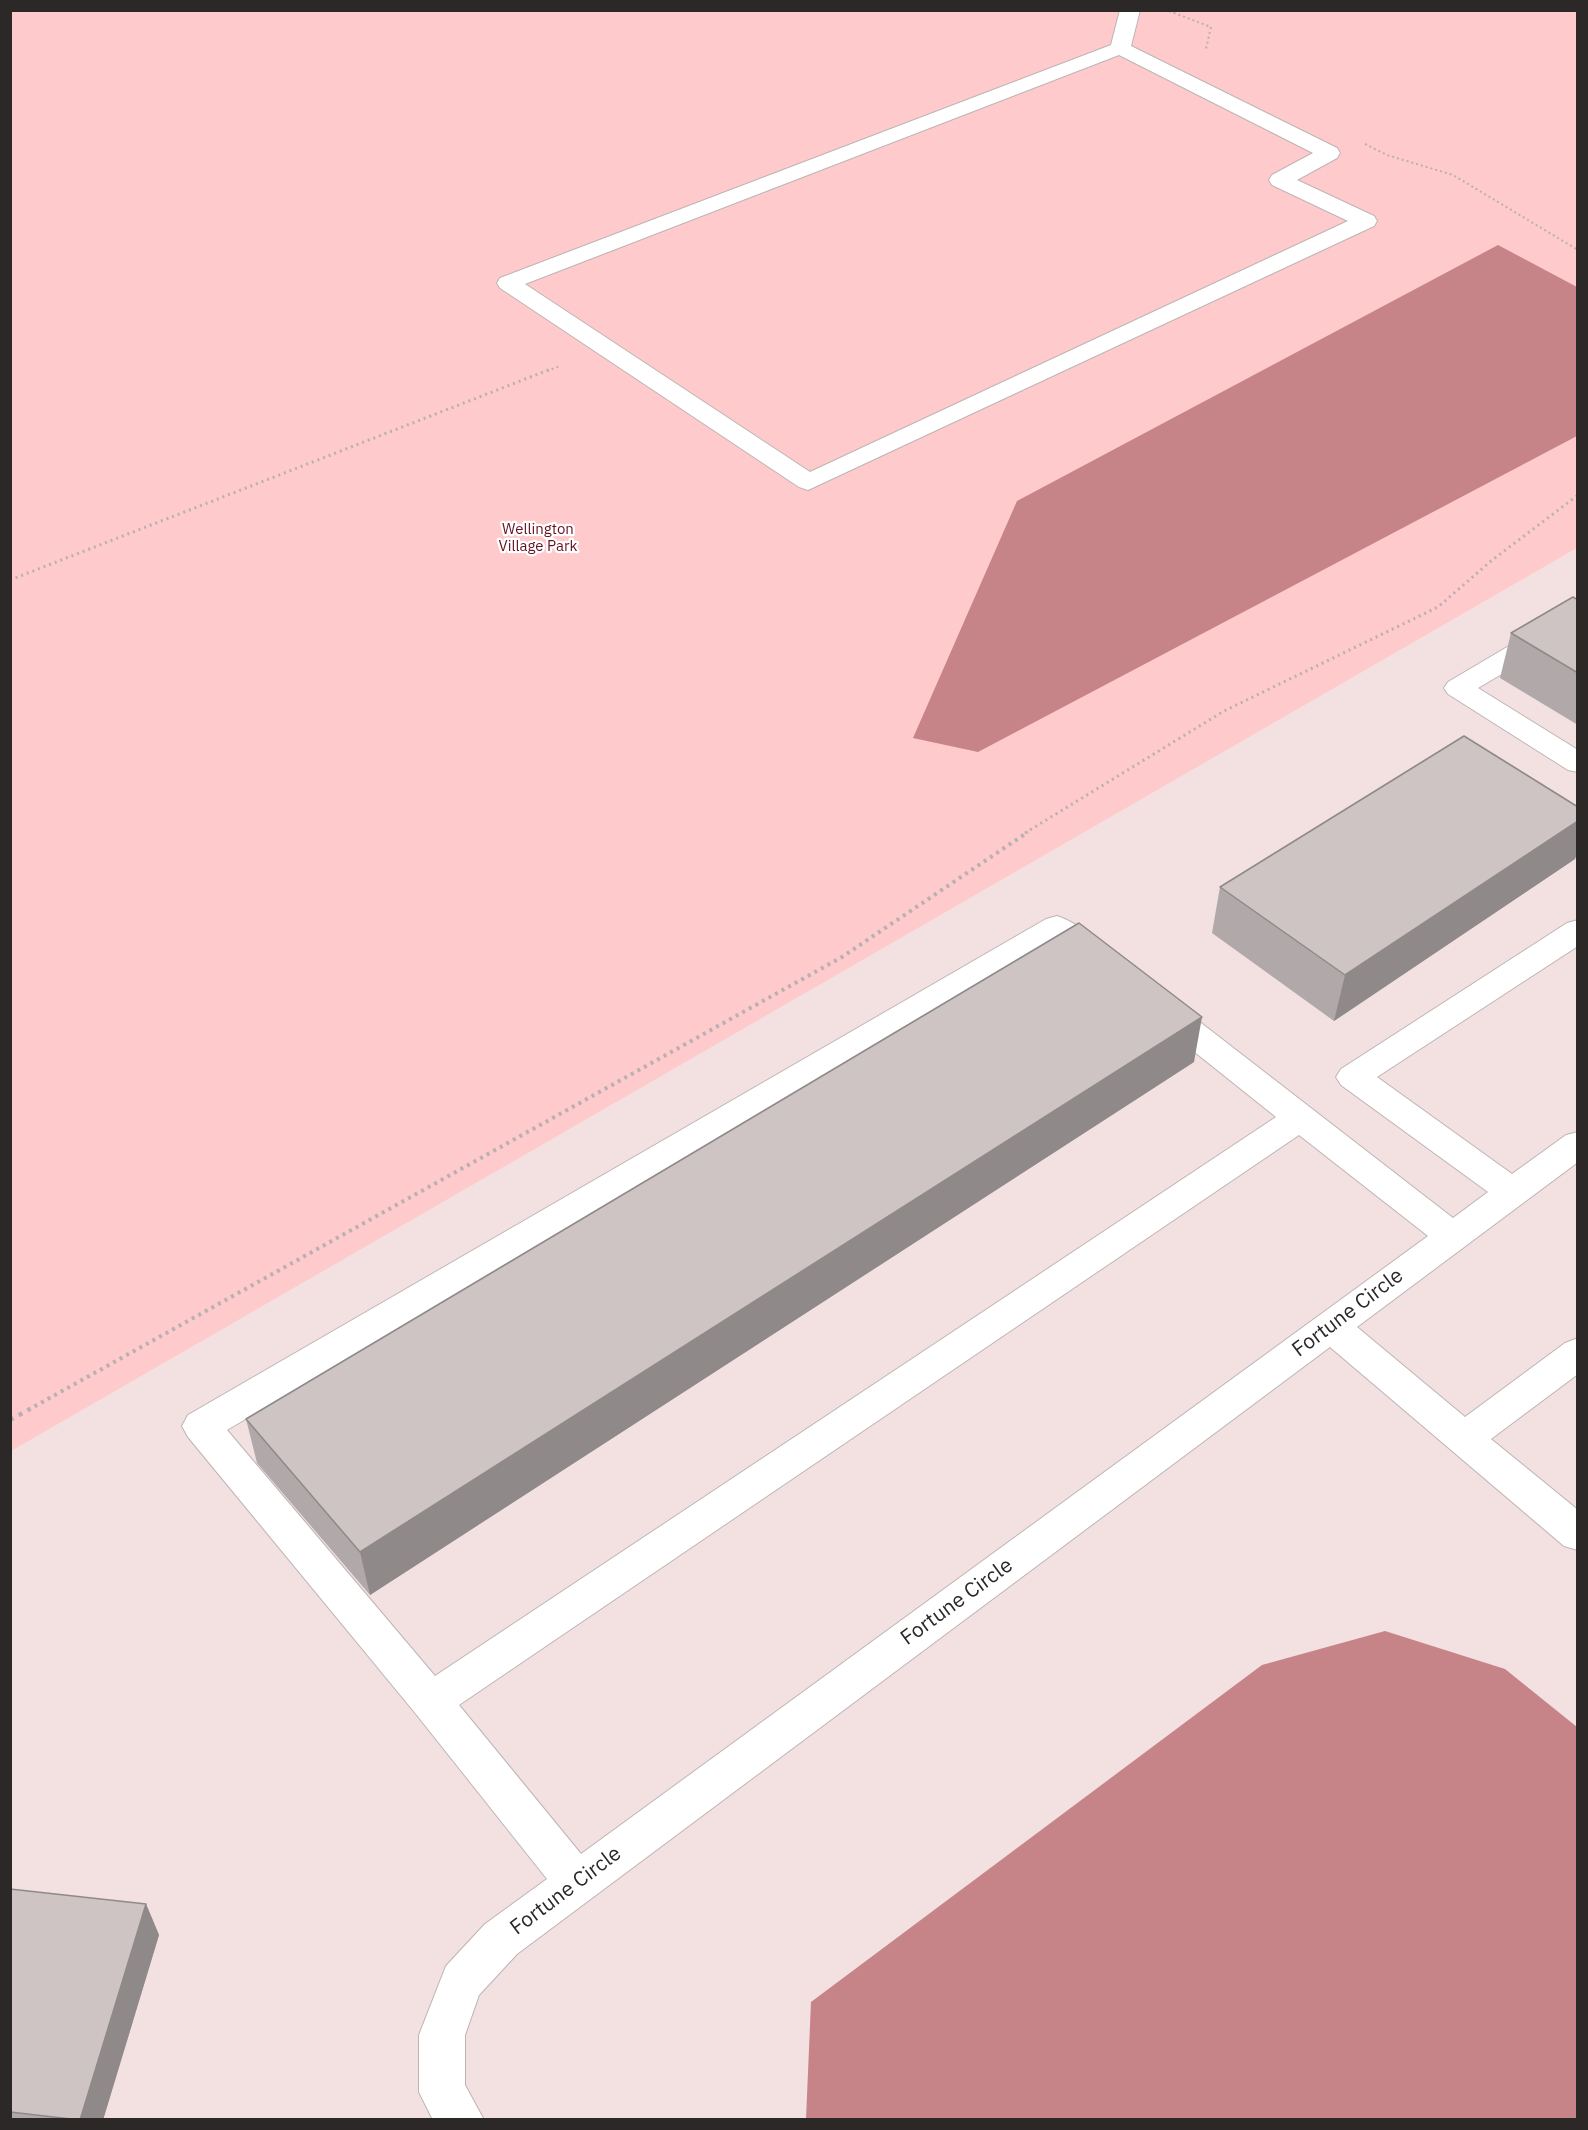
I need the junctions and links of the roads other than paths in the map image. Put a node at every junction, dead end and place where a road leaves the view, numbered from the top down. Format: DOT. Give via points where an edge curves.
graph roads {
  1 [pos="1130,10"];
  2 [pos="1120,48"];
  3 [pos="1578,617"];
  4 [pos="1578,762"];
  5 [pos="1578,931"];
  6 [pos="1301,1117"];
  7 [pos="1578,1144"];
  8 [pos="1512,1192"];
  9 [pos="1452,1236"];
  10 [pos="1330,1326"];
  11 [pos="1578,1353"];
  12 [pos="1464,1438"];
  13 [pos="1578,1534"];
  14 [pos="431,1701"];
  15 [pos="577,1882"];
  16 [pos="460,2120"];
  1 -- 2 [label="street"];
  2 -- 2 [label="street" via="508,283 808,482 1366,220 1280,180 1329,153"];
  3 -- 4 [label="street" via="1458,688"];
  5 -- 8 [label="street" via="1353,1077"];
  6 -- 9 [label="street"];
  6 -- 14 [label="street"];
  6 -- 14 [label="street" via="1057,927 201,1426"];
  7 -- 8 [label="street, Fortune Circle"];
  8 -- 9 [label="street, Fortune Circle"];
  9 -- 10 [label="street, Fortune Circle"];
  10 -- 12 [label="street"];
  10 -- 15 [label="street, Fortune Circle"];
  11 -- 12 [label="street"];
  12 -- 13 [label="street"];
  14 -- 15 [label="street"];
  15 -- 16 [label="street, Fortune Circle" via="501,1939 462,1981 442,2035 442,2092"];
}
